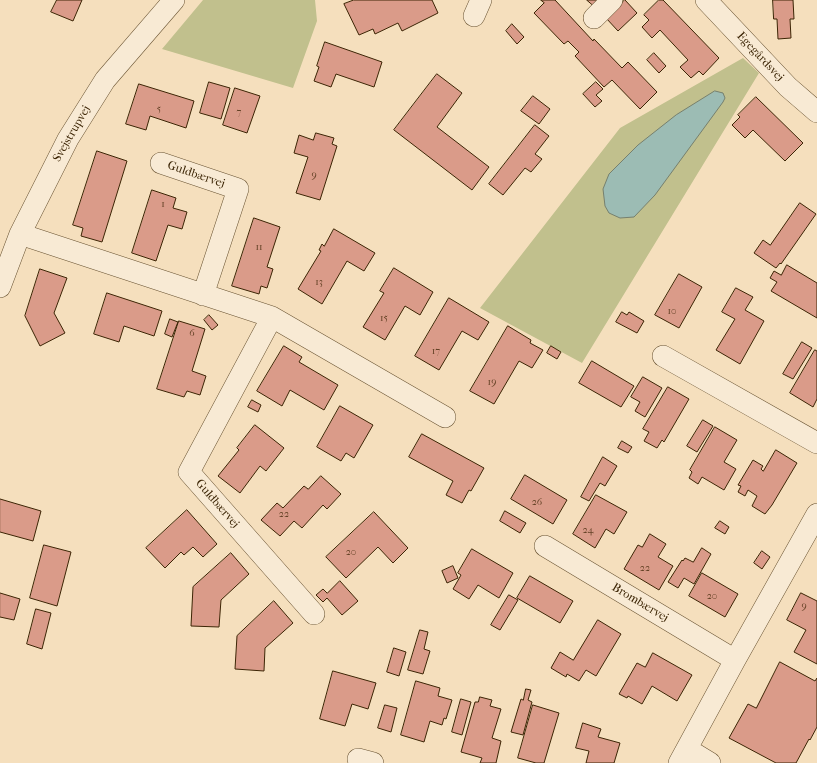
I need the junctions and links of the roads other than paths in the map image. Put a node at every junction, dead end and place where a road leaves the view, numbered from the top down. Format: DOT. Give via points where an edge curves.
graph roads {
  1 [pos="174,0"];
  2 [pos="612,0"];
  3 [pos="706,0"];
  4 [pos="594,18"];
  5 [pos="817,112"];
  6 [pos="161,163"];
  7 [pos="20,234"];
  8 [pos="0,287"];
  9 [pos="203,295"];
  10 [pos="272,317"];
  11 [pos="663,356"];
  12 [pos="445,417"];
  13 [pos="817,443"];
  14 [pos="817,514"];
  15 [pos="545,546"];
  16 [pos="314,614"];
  17 [pos="735,660"];
  18 [pos="683,756"];
  19 [pos="710,763"];
  1 -- 7 [label="street, Svejstrupvej" via="105,80 68,139"];
  2 -- 4 [label="street"];
  3 -- 5 [label="street, Egegårdsvej" via="788,87"];
  6 -- 9 [label="street, Guldbærvej" via="238,189"];
  7 -- 8 [label="street, Svejstrupvej"];
  7 -- 9 [label="street"];
  9 -- 10 [label="street"];
  10 -- 12 [label="street"];
  10 -- 16 [label="street, Guldbærvej" via="189,472"];
  11 -- 13 [label="street"];
  14 -- 17 [label="street"];
  15 -- 17 [label="street, Brombærvej"];
  17 -- 18 [label="street"];
  18 -- 19 [label="street"];
}
